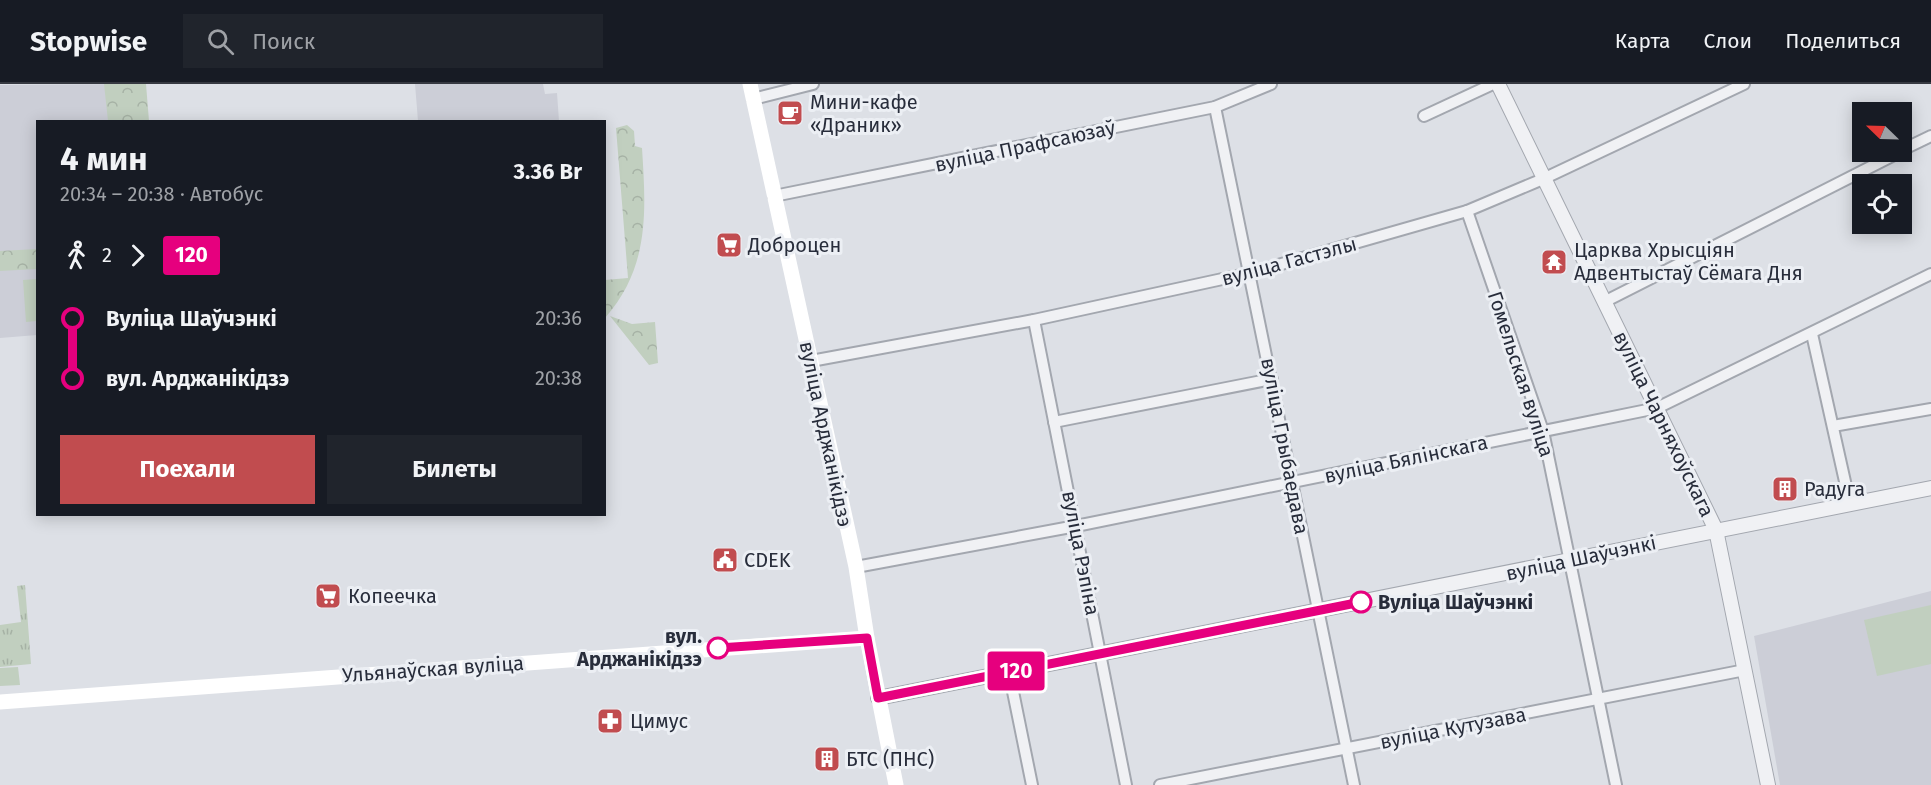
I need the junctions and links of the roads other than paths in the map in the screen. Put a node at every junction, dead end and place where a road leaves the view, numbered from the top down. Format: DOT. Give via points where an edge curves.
graph roads {
  1 [pos="813,84"];
  2 [pos="1271,84"];
  3 [pos="1493,84"];
  4 [pos="1498,84"];
  5 [pos="1744,84"];
  6 [pos="752,91"];
  7 [pos="1215,107"];
  8 [pos="1424,116"];
  9 [pos="1931,136"];
  10 [pos="1912,146"];
  11 [pos="1879,162"];
  12 [pos="1542,179"];
  13 [pos="774,196"];
  14 [pos="1467,212"];
  15 [pos="1250,273"];
  16 [pos="1931,274"];
  17 [pos="1604,302"];
  18 [pos="1034,320"];
  19 [pos="1812,334"];
  20 [pos="811,361"];
  21 [pos="1272,379"];
  22 [pos="1657,408"];
  23 [pos="1931,408"];
  24 [pos="1054,422"];
  25 [pos="1833,426"];
  26 [pos="1543,431"];
  27 [pos="1290,483"];
  28 [pos="1931,488"];
  29 [pos="1850,504"];
  30 [pos="1076,526"];
  31 [pos="1716,530"];
  32 [pos="1571,560"];
  33 [pos="856,567"];
  34 [pos="1320,610"];
  35 [pos="867,638"];
  36 [pos="1101,654"];
  37 [pos="1745,670"];
  38 [pos="1009,672"];
  39 [pos="878,698"];
  40 [pos="1599,700"];
  41 [pos="0,702"];
  42 [pos="1346,748"];
  43 [pos="896,785"];
  44 [pos="1032,785"];
  45 [pos="1126,785"];
  46 [pos="1160,785"];
  47 [pos="1354,785"];
  48 [pos="1616,785"];
  49 [pos="1768,785"];
  1 -- 6 [label="street"];
  2 -- 7 [label="street, вуліца Прафсаюзаў"];
  3 -- 8 [label="street"];
  4 -- 12 [label="street, вуліца Чарняхоўскага"];
  5 -- 12 [label="street, вуліца Гастэлы"];
  6 -- 13 [label="main road, вуліца Арджанікідзэ"];
  7 -- 13 [label="street, вуліца Прафсаюзаў"];
  7 -- 15 [label="street, вуліца Грыбаедава"];
  9 -- 10 [label="street"];
  11 -- 17 [label="street"];
  12 -- 14 [label="street, вуліца Гастэлы"];
  12 -- 17 [label="street, вуліца Чарняхоўскага"];
  13 -- 20 [label="main road, вуліца Арджанікідзэ"];
  14 -- 15 [label="street, вуліца Гастэлы"];
  14 -- 26 [label="street, Гомельская вуліца"];
  15 -- 18 [label="street, вуліца Гастэлы"];
  15 -- 21 [label="street, вуліца Грыбаедава"];
  16 -- 19 [label="street, вуліца Бялінскага"];
  17 -- 22 [label="street, вуліца Чарняхоўскага"];
  18 -- 20 [label="street, вуліца Гастэлы"];
  18 -- 24 [label="street, вуліца Рэпіна"];
  19 -- 22 [label="street, вуліца Бялінскага"];
  19 -- 25 [label="street"];
  20 -- 33 [label="main road, вуліца Арджанікідзэ"];
  21 -- 24 [label="street"];
  21 -- 27 [label="street, вуліца Грыбаедава"];
  22 -- 26 [label="street, вуліца Бялінскага"];
  22 -- 31 [label="street, вуліца Чарняхоўскага"];
  23 -- 25 [label="street"];
  24 -- 30 [label="street, вуліца Рэпіна"];
  25 -- 29 [label="street"];
  26 -- 27 [label="street, вуліца Бялінскага"];
  26 -- 32 [label="street, Гомельская вуліца"];
  27 -- 30 [label="street, вуліца Бялінскага"];
  27 -- 34 [label="street, вуліца Грыбаедава"];
  28 -- 29 [label="street, вуліца Шаўчэнкі"];
  29 -- 31 [label="street, вуліца Шаўчэнкі"];
  30 -- 33 [label="street, вуліца Бялінскага"];
  30 -- 36 [label="street, вуліца Рэпіна"];
  31 -- 32 [label="street, вуліца Шаўчэнкі"];
  31 -- 37 [label="street, вуліца Чарняхоўскага"];
  32 -- 34 [label="street, вуліца Шаўчэнкі"];
  32 -- 40 [label="street, Гомельская вуліца"];
  33 -- 35 [label="main road, вуліца Арджанікідзэ"];
  34 -- 36 [label="street, вуліца Шаўчэнкі"];
  34 -- 42 [label="street, вуліца Грыбаедава"];
  35 -- 39 [label="main road, вуліца Арджанікідзэ"];
  35 -- 41 [label="main road, Ульянаўская вуліца"];
  36 -- 38 [label="street, вуліца Шаўчэнкі"];
  36 -- 45 [label="street, вуліца Рэпіна"];
  37 -- 40 [label="street, вуліца Кутузава"];
  37 -- 49 [label="street, вуліца Чарняхоўскага"];
  38 -- 39 [label="street, вуліца Шаўчэнкі"];
  38 -- 44 [label="street"];
  39 -- 43 [label="main road, вуліца Арджанікідзэ"];
  40 -- 42 [label="street, вуліца Кутузава"];
  40 -- 48 [label="street, Гомельская вуліца"];
  42 -- 46 [label="street, вуліца Кутузава"];
  42 -- 47 [label="street, вуліца Грыбаедава"];
}
